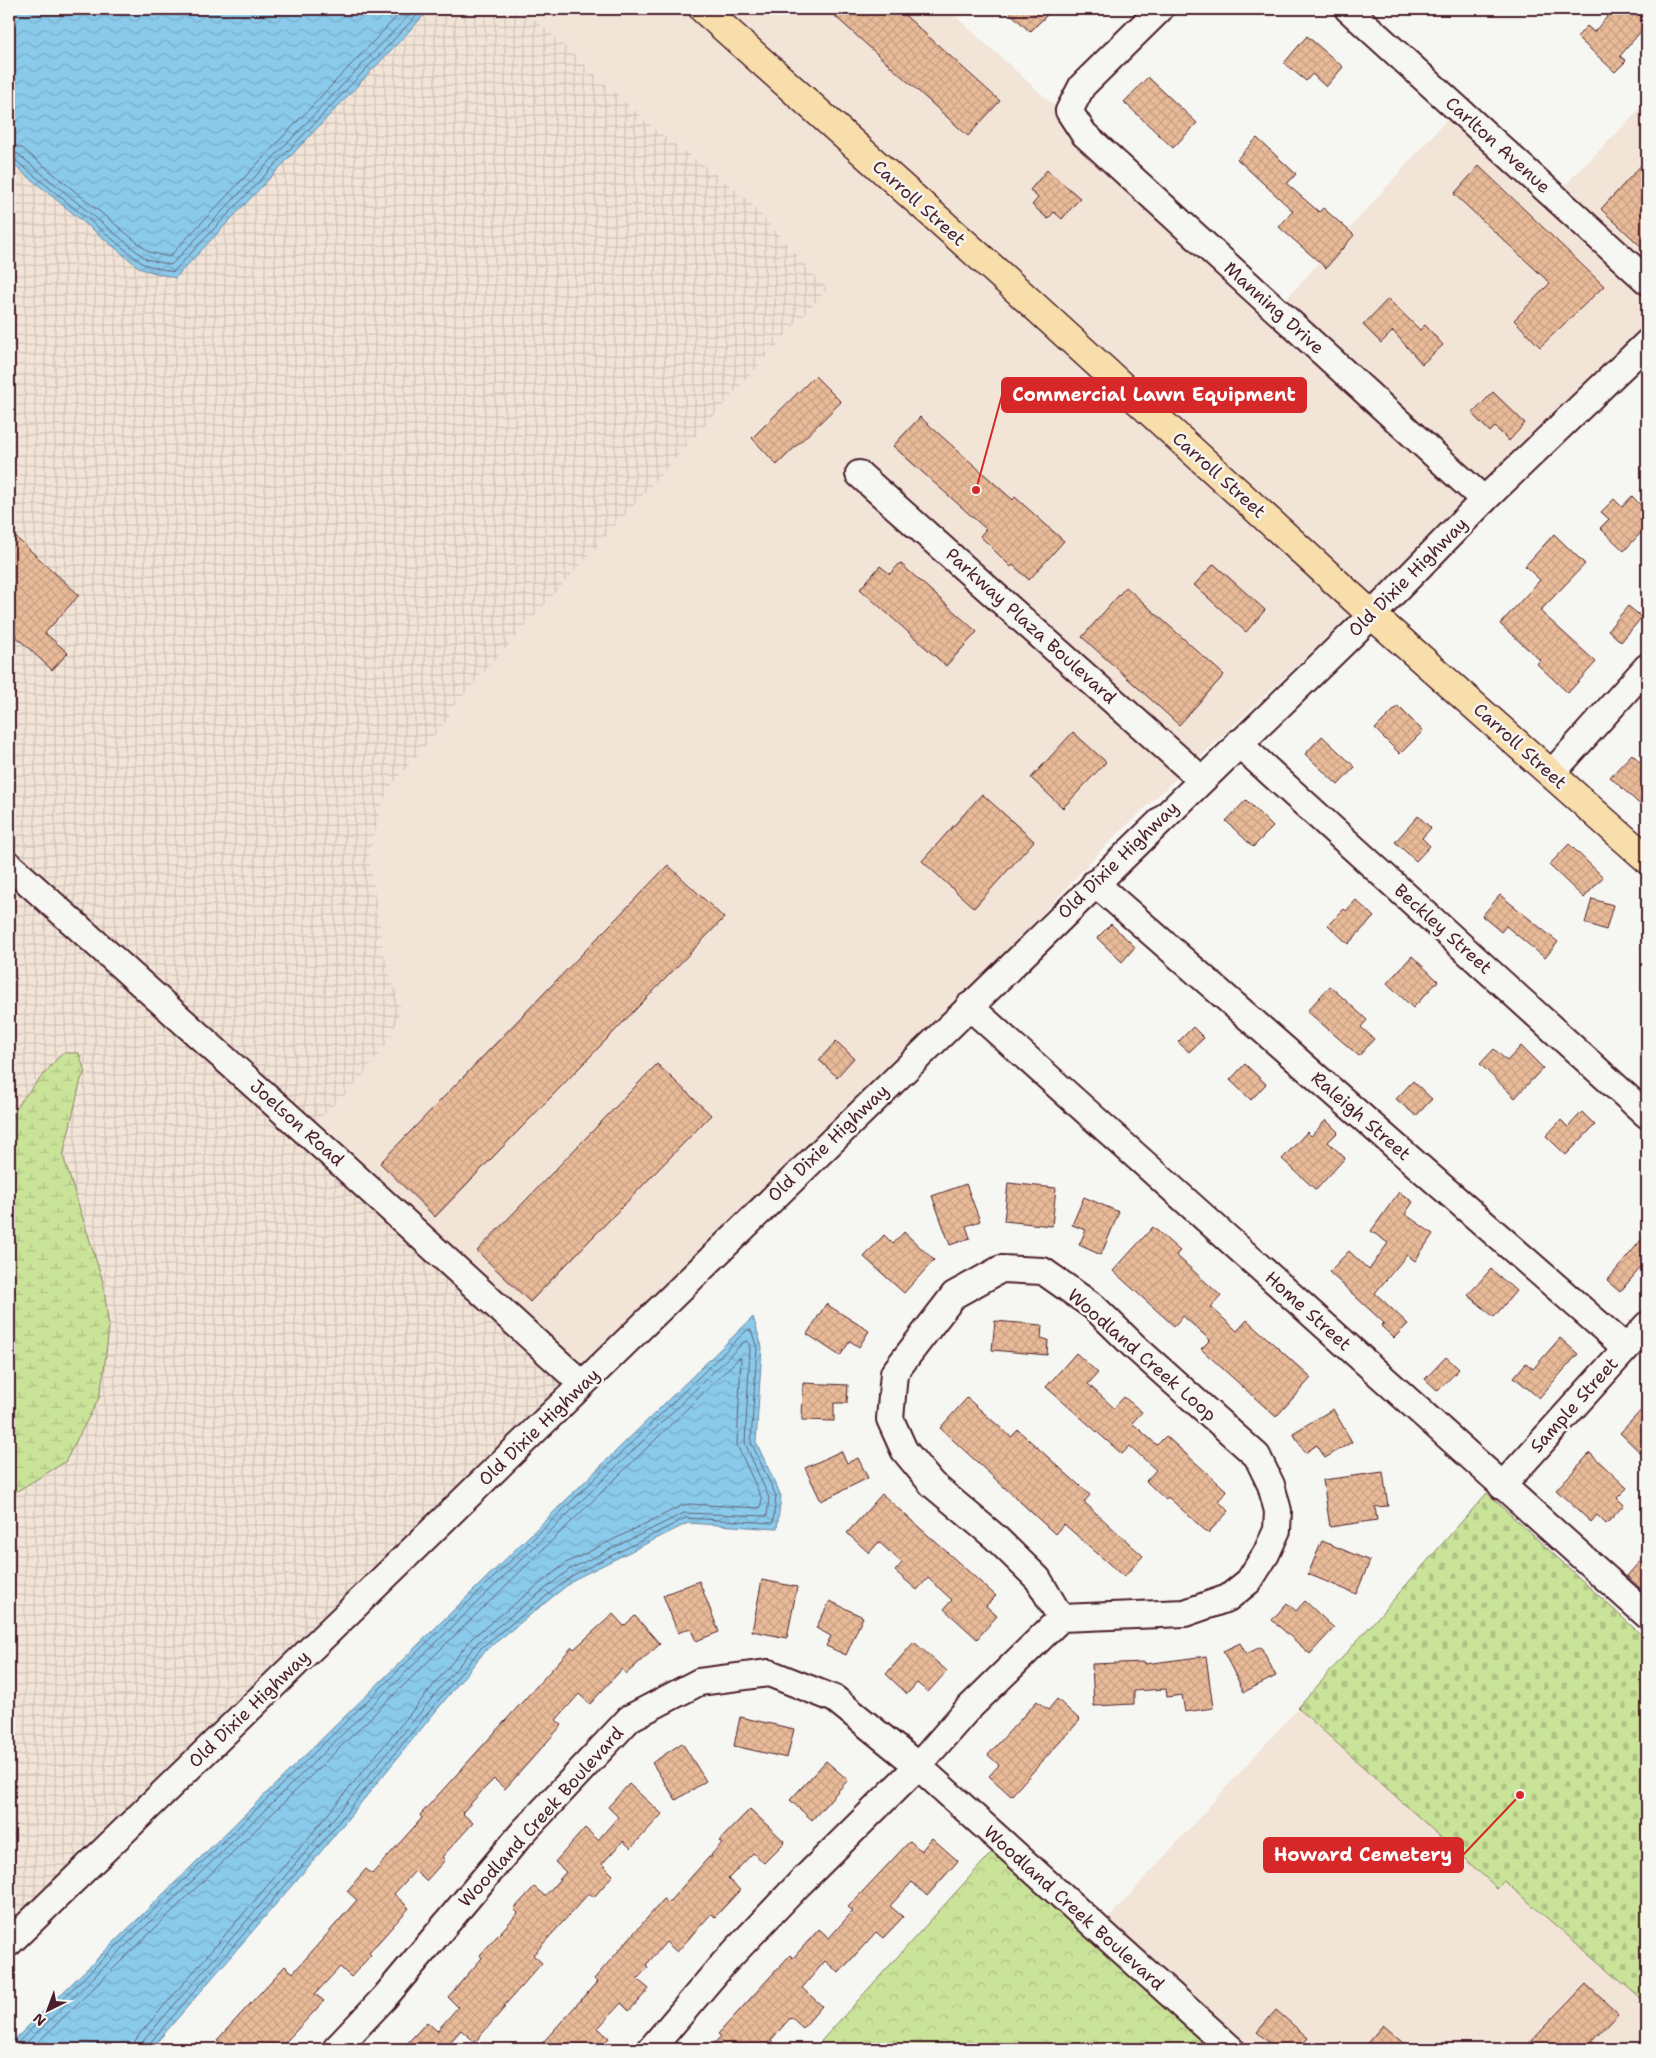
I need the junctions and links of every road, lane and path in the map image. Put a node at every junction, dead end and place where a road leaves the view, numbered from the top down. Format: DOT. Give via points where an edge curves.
graph roads {
  1 [pos="703,9"];
  2 [pos="1160,9"];
  3 [pos="1348,9"];
  4 [pos="1647,281"];
  5 [pos="1647,343"];
  6 [pos="859,474"];
  7 [pos="1484,500"];
  8 [pos="1372,614"];
  9 [pos="1647,668"];
  10 [pos="1238,743"];
  11 [pos="1551,774"];
  12 [pos="1201,779"];
  13 [pos="1647,859"];
  14 [pos="9,865"];
  15 [pos="1095,884"];
  16 [pos="969,1006"];
  17 [pos="1647,1115"];
  18 [pos="1647,1325"];
  19 [pos="1626,1348"];
  20 [pos="582,1384"];
  21 [pos="1502,1486"];
  22 [pos="1647,1615"];
  23 [pos="1061,1618"];
  24 [pos="918,1766"];
  25 [pos="9,1943"];
  26 [pos="336,2049"];
  27 [pos="651,2049"];
  28 [pos="1231,2049"];
  1 -- 8 [label="main road, Carroll Street"];
  2 -- 7 [label="street, Manning Drive" via="1082,86 1069,111 1084,134"];
  3 -- 4 [label="street, Carlton Avenue"];
  5 -- 7 [label="street, Old Dixie Highway"];
  6 -- 12 [label="street, Parkway Plaza Boulevard"];
  7 -- 8 [label="street, Old Dixie Highway"];
  8 -- 10 [label="street, Old Dixie Highway"];
  8 -- 11 [label="main road, Carroll Street"];
  9 -- 11 [label="street"];
  10 -- 12 [label="street, Old Dixie Highway"];
  10 -- 17 [label="street, Beckley Street"];
  11 -- 13 [label="main road, Carroll Street"];
  12 -- 15 [label="street, Old Dixie Highway"];
  14 -- 20 [label="street, Joelson Road"];
  15 -- 16 [label="street, Old Dixie Highway"];
  15 -- 19 [label="street, Raleigh Street"];
  16 -- 20 [label="street, Old Dixie Highway"];
  16 -- 21 [label="street, Home Street"];
  18 -- 19 [label="street, Sample Street"];
  19 -- 21 [label="street, Sample Street"];
  20 -- 25 [label="street, Old Dixie Highway"];
  21 -- 22 [label="street, Home Street"];
  23 -- 23 [label="street, Woodland Creek Loop" via="1185,1613 1228,1598 1249,1581 1266,1554 1276,1530 1278,1511 1271,1485 1257,1456 1094,1307 1043,1271 1001,1270 954,1295 894,1373 890,1419 904,1450 932,1484 995,1537 1038,1579"];
  23 -- 24 [label="street" via="966,1711"];
  24 -- 26 [label="street, Woodland Creek Boulevard" via="835,1698 769,1673 699,1682 630,1718 523,1832 384,1998"];
  24 -- 27 [label="street" via="724,1963"];
  24 -- 28 [label="street, Woodland Creek Boulevard"];
}
